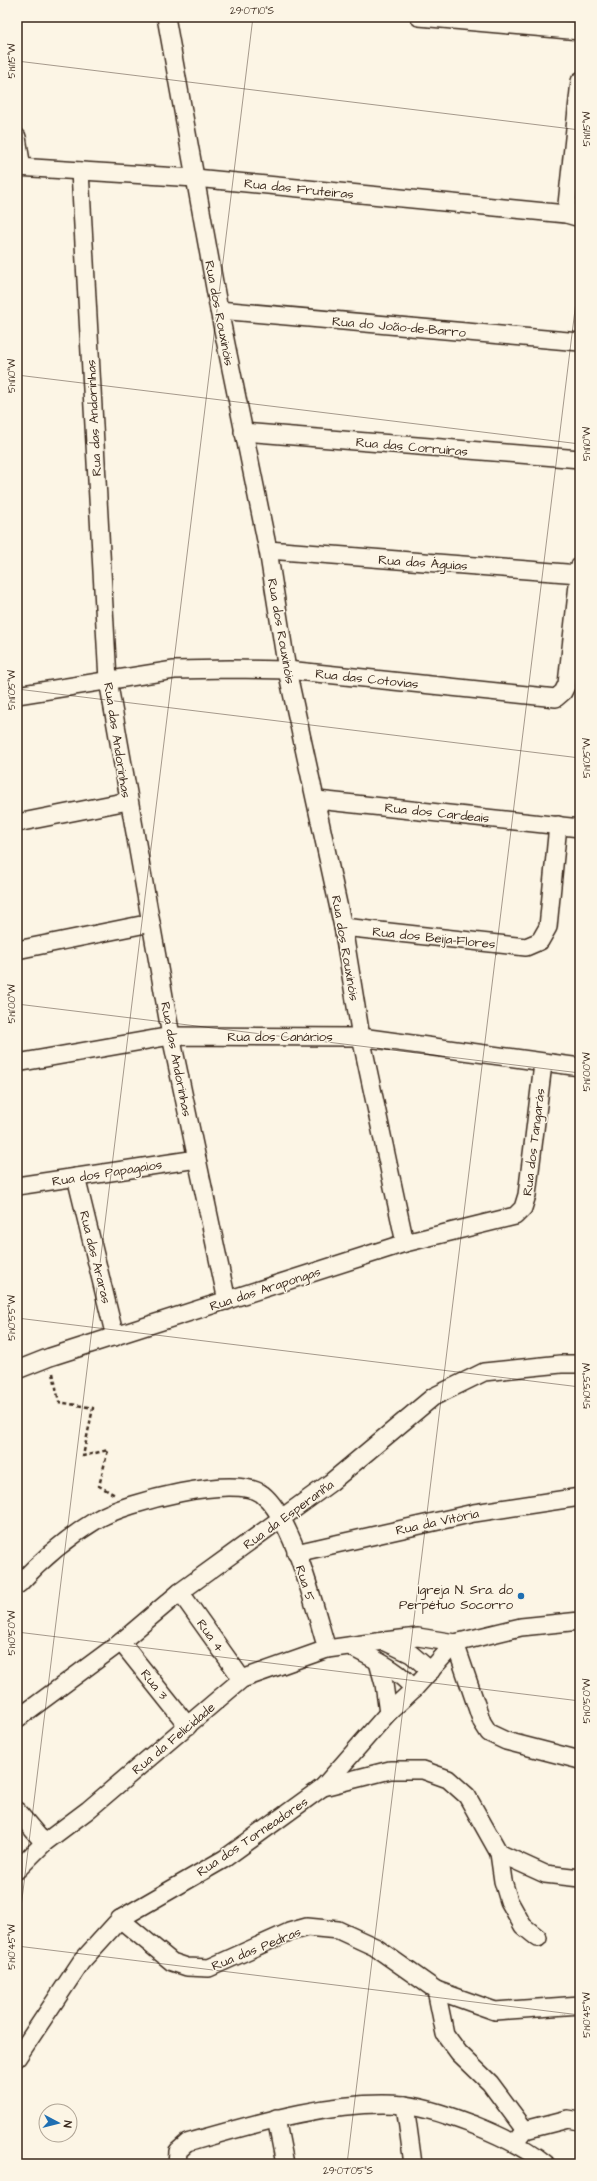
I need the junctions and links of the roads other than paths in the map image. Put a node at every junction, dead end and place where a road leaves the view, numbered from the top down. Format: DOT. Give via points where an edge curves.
graph roads {
  1 [pos="166,17"];
  2 [pos="419,17"];
  3 [pos="580,31"];
  4 [pos="580,81"];
  5 [pos="17,137"];
  6 [pos="20,167"];
  7 [pos="80,171"];
  8 [pos="194,178"];
  9 [pos="573,216"];
  10 [pos="219,310"];
  11 [pos="580,342"];
  12 [pos="244,432"];
  13 [pos="580,459"];
  14 [pos="268,550"];
  15 [pos="580,570"];
  16 [pos="287,670"];
  17 [pos="108,680"];
  18 [pos="17,695"];
  19 [pos="317,800"];
  20 [pos="128,801"];
  21 [pos="17,823"];
  22 [pos="558,825"];
  23 [pos="580,828"];
  24 [pos="151,923"];
  25 [pos="343,927"];
  26 [pos="17,950"];
  27 [pos="172,1036"];
  28 [pos="361,1037"];
  29 [pos="17,1063"];
  30 [pos="543,1064"];
  31 [pos="580,1067"];
  32 [pos="196,1159"];
  33 [pos="76,1177"];
  34 [pos="17,1186"];
  35 [pos="515,1216"];
  36 [pos="405,1243"];
  37 [pos="227,1301"];
  38 [pos="115,1337"];
  39 [pos="580,1364"];
  40 [pos="17,1370"];
  41 [pos="580,1497"];
  42 [pos="282,1518"];
  43 [pos="296,1553"];
  44 [pos="19,1584"];
  45 [pos="180,1592"];
  46 [pos="580,1621"];
  47 [pos="384,1641"];
  48 [pos="121,1642"];
  49 [pos="455,1643"];
  50 [pos="350,1646"];
  51 [pos="328,1649"];
  52 [pos="378,1662"];
  53 [pos="431,1672"];
  54 [pos="242,1679"];
  55 [pos="414,1689"];
  56 [pos="388,1714"];
  57 [pos="17,1719"];
  58 [pos="188,1726"];
  59 [pos="580,1760"];
  60 [pos="323,1787"];
  61 [pos="17,1811"];
  62 [pos="44,1843"];
  63 [pos="499,1853"];
  64 [pos="17,1870"];
  65 [pos="580,1878"];
  66 [pos="120,1919"];
  67 [pos="538,1938"];
  68 [pos="436,1990"];
  69 [pos="580,2005"];
  70 [pos="17,2058"];
  71 [pos="405,2106"];
  72 [pos="276,2118"];
  73 [pos="580,2121"];
  74 [pos="525,2130"];
  75 [pos="514,2144"];
  76 [pos="177,2157"];
  77 [pos="285,2164"];
  78 [pos="413,2164"];
  79 [pos="546,2164"];
  1 -- 8 [label="street, Rua dos Rouxinóis"];
  2 -- 3 [label="street"];
  4 -- 9 [label="street"];
  5 -- 6 [label="street"];
  6 -- 7 [label="street, Rua das Fruteiras"];
  7 -- 8 [label="street, Rua das Fruteiras"];
  7 -- 17 [label="street, Rua das Andorinhas"];
  8 -- 9 [label="street, Rua das Fruteiras"];
  8 -- 10 [label="street, Rua dos Rouxinóis"];
  10 -- 11 [label="street, Rua do João-de-Barro"];
  10 -- 12 [label="street, Rua dos Rouxinóis"];
  12 -- 13 [label="street, Rua das Corruíras"];
  12 -- 14 [label="street, Rua dos Rouxinóis"];
  14 -- 15 [label="street, Rua das Águias"];
  14 -- 16 [label="street, Rua dos Rouxinóis"];
  15 -- 16 [label="street, Rua das Cotovias" via="567,684 556,698"];
  16 -- 17 [label="street, Rua das Cotovias" via="174,670"];
  16 -- 19 [label="street, Rua dos Rouxinóis"];
  17 -- 18 [label="street, Rua das Cotovias"];
  17 -- 20 [label="street, Rua das Andorinhas"];
  19 -- 22 [label="street, Rua dos Cardeais"];
  19 -- 25 [label="street, Rua dos Rouxinóis"];
  20 -- 21 [label="street"];
  20 -- 24 [label="street, Rua das Andorinhas"];
  22 -- 23 [label="street, Rua dos Cardeais"];
  22 -- 25 [label="street, Rua dos Beija-Flores" via="548,927 540,941 526,947"];
  24 -- 26 [label="street"];
  24 -- 27 [label="street, Rua das Andorinhas"];
  25 -- 28 [label="street, Rua dos Rouxinóis"];
  27 -- 28 [label="street, Rua dos Canários"];
  27 -- 29 [label="street, Rua dos Canários"];
  27 -- 32 [label="street, Rua das Andorinhas"];
  28 -- 30 [label="street, Rua dos Canários"];
  28 -- 36 [label="street, Rua dos Rouxinóis"];
  30 -- 31 [label="street"];
  30 -- 35 [label="street, Rua dos Tangarás" via="527,1196 523,1208"];
  32 -- 33 [label="street, Rua dos Papagaios"];
  32 -- 37 [label="street, Rua das Andorinhas"];
  33 -- 34 [label="street, Rua dos Papagaios"];
  33 -- 38 [label="street, Rua das Araras"];
  35 -- 36 [label="street, Rua das Arapongas"];
  36 -- 37 [label="street, Rua das Arapongas"];
  37 -- 38 [label="street, Rua das Arapongas"];
  38 -- 40 [label="street, Rua das Arapongas"];
  39 -- 42 [label="street, Rua da Esperanña" via="484,1372 458,1383 434,1397 330,1483"];
  41 -- 43 [label="street, Rua da Vitória" via="474,1513"];
  42 -- 43 [label="street, Rua 5"];
  42 -- 44 [label="street" via="261,1493 240,1487 207,1488 132,1504 98,1519 39,1563"];
  42 -- 45 [label="street, Rua da Esperanña"];
  43 -- 51 [label="street, Rua 5"];
  45 -- 48 [label="street, Rua da Esperanña"];
  45 -- 54 [label="street, Rua 4"];
  46 -- 49 [label="street" via="521,1627"];
  47 -- 49 [label="street, Rua da Felicidade" via="418,1637"];
  47 -- 50 [label="street, Rua da Felicidade"];
  47 -- 53 [label="street" via="411,1654"];
  48 -- 57 [label="street, Rua da Esperanña"];
  48 -- 58 [label="street, Rua 3"];
  49 -- 53 [label="street, Rua dos Torneadores"];
  49 -- 59 [label="street" via="482,1722 489,1733 506,1741"];
  50 -- 51 [label="street, Rua da Felicidade"];
  50 -- 52 [label="street"];
  51 -- 54 [label="street, Rua da Felicidade"];
  52 -- 55 [label="street" via="394,1670"];
  52 -- 56 [label="street" via="384,1679"];
  53 -- 55 [label="street, Rua dos Torneadores"];
  54 -- 58 [label="street, Rua da Felicidade"];
  55 -- 56 [label="street, Rua dos Torneadores"];
  56 -- 60 [label="street, Rua dos Torneadores"];
  58 -- 62 [label="street, Rua da Felicidade" via="88,1810"];
  60 -- 63 [label="street" via="390,1770 430,1772 448,1779 467,1796"];
  60 -- 66 [label="street, Rua dos Torneadores" via="224,1859"];
  61 -- 62 [label="street"];
  62 -- 64 [label="street, Rua da Felicidade"];
  63 -- 65 [label="street" via="545,1874"];
  63 -- 67 [label="street" via="509,1901 523,1926"];
  66 -- 68 [label="street, Rua das Pedras" via="172,1962 187,1967 210,1968 289,1932 307,1927 338,1930 375,1947"];
  66 -- 70 [label="street, Rua dos Torneadores" via="81,1962"];
  68 -- 69 [label="street, Rua das Pedras" via="495,2011"];
  68 -- 74 [label="street" via="445,2034 459,2053 490,2084"];
  71 -- 72 [label="street" via="368,2104"];
  71 -- 75 [label="street" via="448,2115"];
  71 -- 78 [label="street"];
  72 -- 76 [label="street" via="186,2143"];
  72 -- 77 [label="street"];
  73 -- 74 [label="street" via="568,2119"];
  74 -- 75 [label="street"];
  75 -- 79 [label="street"];
}
